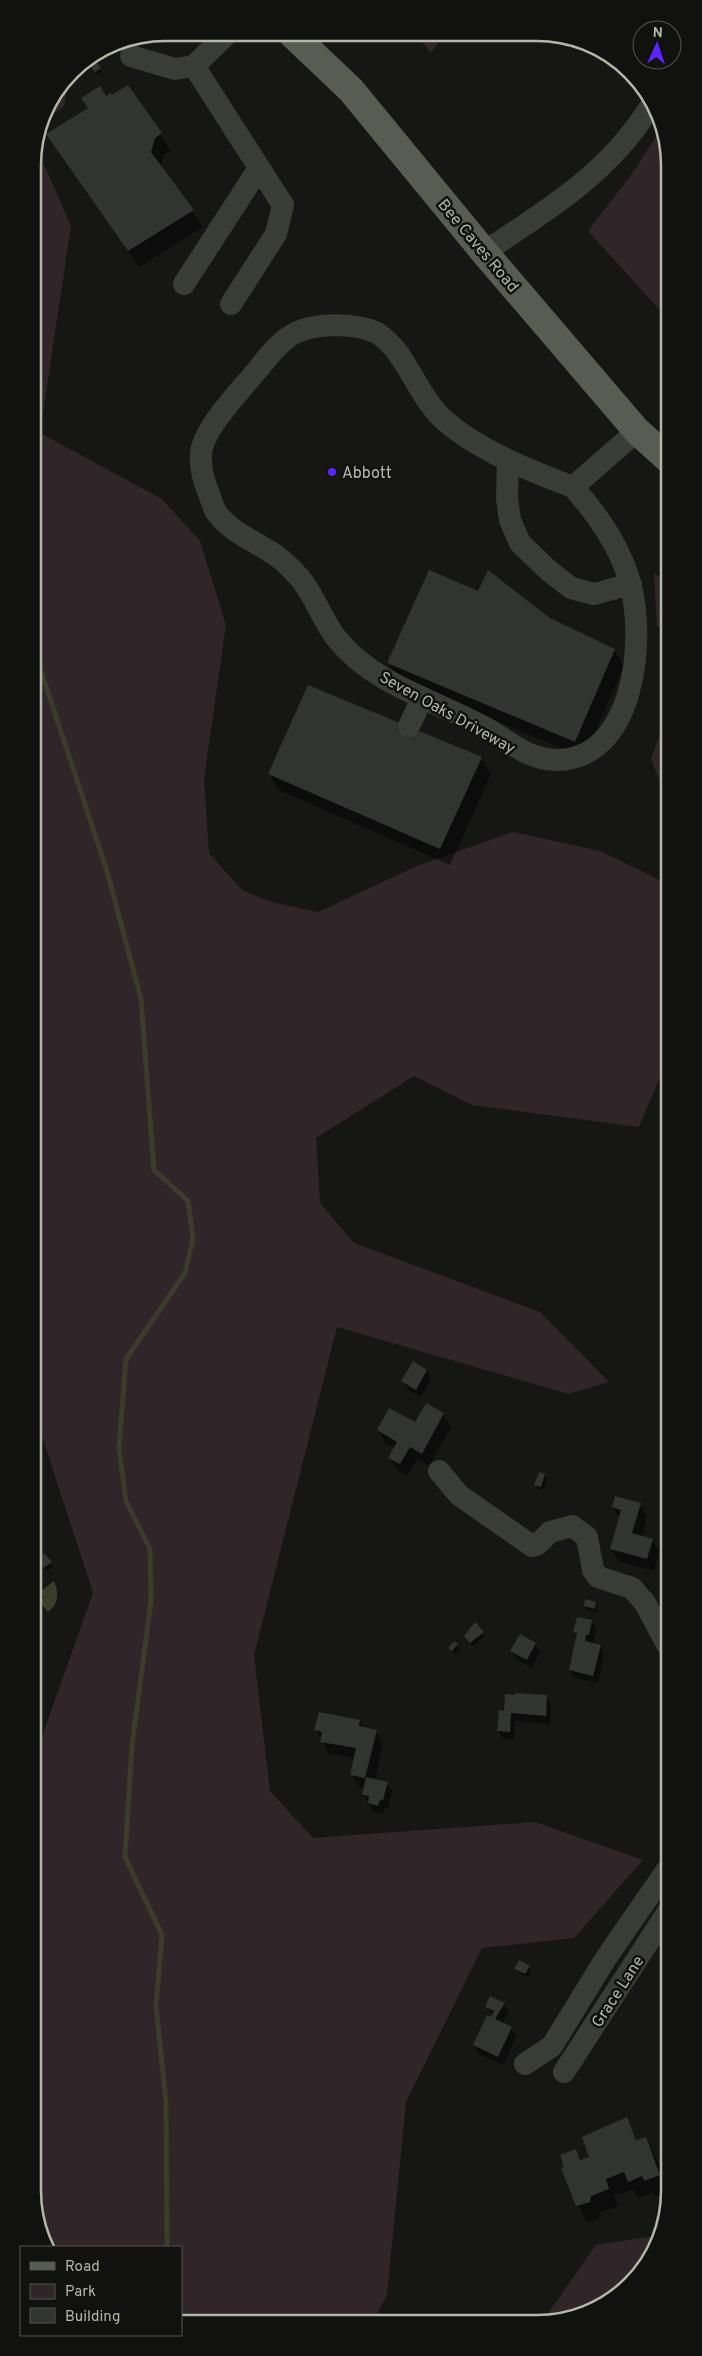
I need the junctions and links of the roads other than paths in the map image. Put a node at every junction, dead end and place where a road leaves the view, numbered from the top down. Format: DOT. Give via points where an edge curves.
graph roads {
  1 [pos="219,42"];
  2 [pos="300,42"];
  3 [pos="130,56"];
  4 [pos="194,66"];
  5 [pos="648,110"];
  6 [pos="259,168"];
  7 [pos="484,252"];
  8 [pos="184,284"];
  9 [pos="231,304"];
  10 [pos="637,431"];
  11 [pos="661,452"];
  12 [pos="508,460"];
  13 [pos="573,487"];
  14 [pos="631,584"];
  15 [pos="422,699"];
  16 [pos="409,726"];
  17 [pos="439,1471"];
  18 [pos="660,1631"];
  19 [pos="660,1880"];
  20 [pos="660,1924"];
  21 [pos="525,2064"];
  22 [pos="564,2072"];
  1 -- 4 [label="street"];
  2 -- 7 [label="main road, Bee Caves Road" via="351,90"];
  3 -- 4 [label="street" via="175,69"];
  4 -- 6 [label="street"];
  5 -- 7 [label="street" via="622,146 576,191"];
  6 -- 8 [label="street"];
  6 -- 9 [label="street" via="283,205 276,234"];
  7 -- 10 [label="main road, Bee Caves Road"];
  10 -- 11 [label="main road, Bee Caves Road"];
  10 -- 13 [label="street"];
  12 -- 13 [label="street, Seven Oaks Driveway"];
  12 -- 14 [label="street" via="510,520 520,543 571,588 594,594"];
  12 -- 15 [label="street, Seven Oaks Driveway" via="443,419 395,350 378,333 348,326 321,325 288,336 270,354 212,426 200,452 205,484 217,513 238,533 273,553 301,578 337,639 368,668"];
  13 -- 14 [label="street, Seven Oaks Driveway" via="596,514 619,552"];
  14 -- 15 [label="street, Seven Oaks Driveway" via="636,651 630,692 609,736 582,754 556,760 527,755 484,727"];
  15 -- 16 [label="street"];
  17 -- 18 [label="street" via="459,1495 532,1546 550,1532 572,1526 587,1537 593,1570 598,1577 632,1588 646,1603"];
  19 -- 21 [label="street" via="606,1958 552,2046"];
  20 -- 22 [label="street, Grace Lane"];
}
